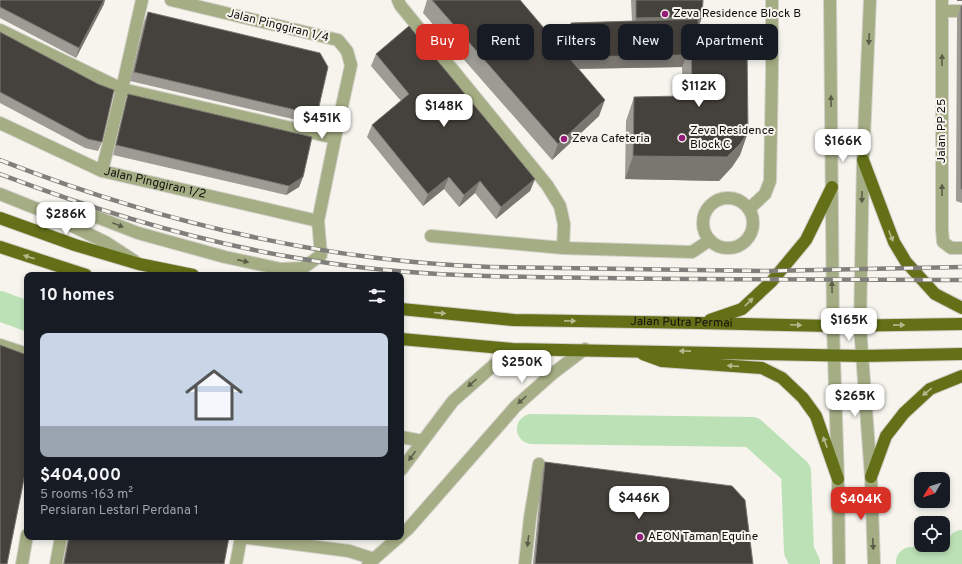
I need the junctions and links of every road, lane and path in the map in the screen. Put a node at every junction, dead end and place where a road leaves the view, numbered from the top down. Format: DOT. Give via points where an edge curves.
graph roads {
  1 [pos="142,0"];
  2 [pos="171,0"];
  3 [pos="398,0"];
  4 [pos="772,0"];
  5 [pos="830,0"];
  6 [pos="870,0"];
  7 [pos="879,0"];
  8 [pos="942,6"];
  9 [pos="962,11"];
  10 [pos="870,18"];
  11 [pos="0,30"];
  12 [pos="122,89"];
  13 [pos="0,123"];
  14 [pos="335,138"];
  15 [pos="863,160"];
  16 [pos="102,171"];
  17 [pos="832,187"];
  18 [pos="0,194"];
  19 [pos="749,209"];
  20 [pos="40,210"];
  21 [pos="0,218"];
  22 [pos="318,221"];
  23 [pos="431,236"];
  24 [pos="710,240"];
  25 [pos="0,247"];
  26 [pos="563,248"];
  27 [pos="962,248"];
  28 [pos="139,264"];
  29 [pos="77,272"];
  30 [pos="178,272"];
  31 [pos="962,308"];
  32 [pos="404,309"];
  33 [pos="702,322"];
  34 [pos="962,324"];
  35 [pos="833,326"];
  36 [pos="860,326"];
  37 [pos="404,339"];
  38 [pos="0,344"];
  39 [pos="512,348"];
  40 [pos="585,349"];
  41 [pos="635,350"];
  42 [pos="24,353"];
  43 [pos="834,354"];
  44 [pos="962,354"];
  45 [pos="862,356"];
  46 [pos="962,376"];
  47 [pos="404,438"];
  48 [pos="422,441"];
  49 [pos="539,464"];
  50 [pos="404,466"];
  51 [pos="871,477"];
  52 [pos="838,479"];
  53 [pos="404,532"];
  54 [pos="26,540"];
  55 [pos="60,540"];
  56 [pos="240,540"];
  57 [pos="264,540"];
  58 [pos="396,540"];
  59 [pos="371,562"];
  60 [pos="22,564"];
  61 [pos="56,564"];
  62 [pos="236,564"];
  63 [pos="525,564"];
  64 [pos="839,564"];
  65 [pos="874,564"];
  1 -- 12 [label="street"];
  2 -- 14 [label="street, Jalan Pinggiran 1/4" via="338,40 347,51 351,65"];
  3 -- 26 [label="street" via="547,185 560,206 564,224"];
  4 -- 19 [label="street" via="770,181 765,194"];
  17 -- 5 [label="street, one-way"];
  6 -- 10 [label="street"];
  7 -- 10 [label="street"];
  8 -- 9 [label="street"];
  27 -- 8 [label="street, Jalan PP 25, one-way" via="951,248 943,242"];
  10 -- 15 [label="street, one-way"];
  11 -- 12 [label="street"];
  12 -- 14 [label="street"];
  12 -- 16 [label="street"];
  13 -- 16 [label="street, Jalan Pinggiran 1/2"];
  14 -- 22 [label="street"];
  15 -- 31 [label="main road, one-way" via="894,242 906,262 935,294"];
  15 -- 36 [label="street, one-way"];
  16 -- 22 [label="street, Jalan Pinggiran 1/2"];
  33 -- 17 [label="main road, one-way" via="742,310 772,281 806,240"];
  35 -- 17 [label="street, one-way"];
  18 -- 20 [label="street"];
  19 -- 24 [label="street" via="753,225 747,240 732,248 724,248"];
  19 -- 24 [label="street" via="736,199 720,199 712,203 707,209 703,225"];
  20 -- 22 [label="street, one-way" via="81,211 138,233 225,257 281,269 302,268 321,255"];
  20 -- 28 [label="street" via="107,243"];
  21 -- 28 [label="main road" via="75,245"];
  23 -- 26 [label="street"];
  24 -- 26 [label="street" via="692,252"];
  29 -- 25 [label="main road, one-way"];
  28 -- 30 [label="main road"];
  32 -- 33 [label="main road, Jalan Putra Permai, one-way" via="514,320"];
  33 -- 35 [label="main road, Jalan Putra Permai, one-way"];
  36 -- 34 [label="main road, Jalan Putra Permai, one-way"];
  35 -- 36 [label="main road, Jalan Putra Permai"];
  35 -- 43 [label="street"];
  36 -- 45 [label="street"];
  37 -- 39 [label="main road"];
  38 -- 42 [label="street"];
  39 -- 40 [label="main road"];
  39 -- 48 [label="street, one-way" via="454,400"];
  40 -- 41 [label="main road"];
  40 -- 53 [label="street, one-way" via="516,406"];
  43 -- 41 [label="main road, one-way"];
  52 -- 41 [label="main road, one-way" via="816,416 803,398 782,378 762,368 662,361"];
  43 -- 45 [label="main road"];
  43 -- 52 [label="street"];
  44 -- 45 [label="main road"];
  45 -- 51 [label="street"];
  46 -- 51 [label="main road, one-way" via="930,389 904,413 886,436"];
  47 -- 48 [label="street"];
  48 -- 50 [label="street, one-way"];
  49 -- 63 [label="street, one-way"];
  51 -- 65 [label="street, one-way"];
  52 -- 64 [label="street"];
  54 -- 60 [label="street"];
  55 -- 61 [label="street"];
  56 -- 62 [label="street"];
  57 -- 59 [label="street" via="349,551"];
  58 -- 59 [label="street"];
}
